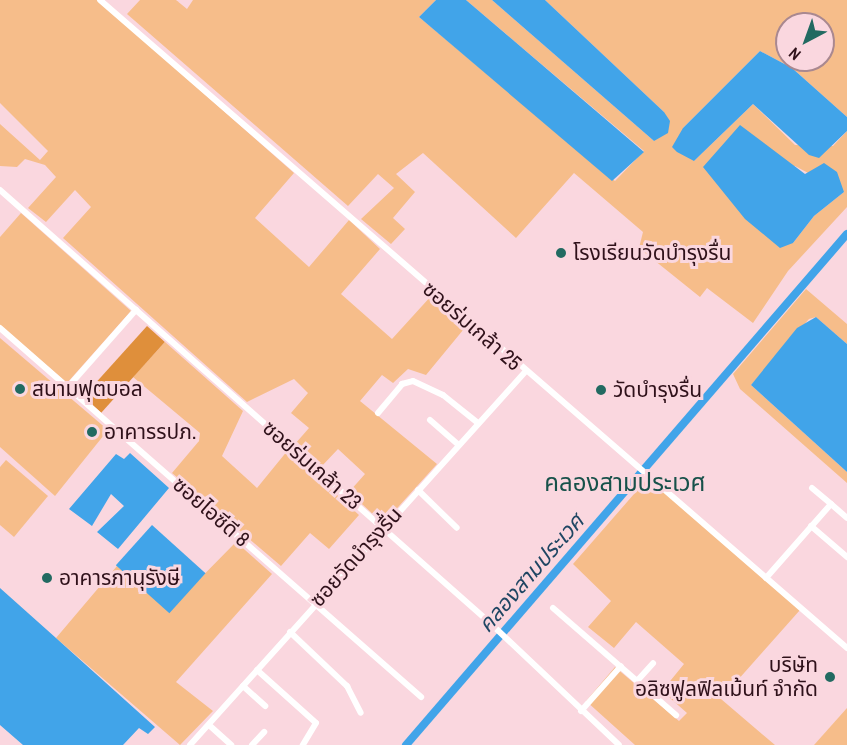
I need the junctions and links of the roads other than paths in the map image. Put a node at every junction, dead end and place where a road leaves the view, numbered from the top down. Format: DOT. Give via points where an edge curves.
graph roads {
  1 [pos="100,0"];
  2 [pos="0,190"];
  3 [pos="136,310"];
  4 [pos="0,328"];
  5 [pos="525,372"];
  6 [pos="68,387"];
  7 [pos="378,412"];
  8 [pos="430,420"];
  9 [pos="478,423"];
  10 [pos="459,445"];
  11 [pos="812,488"];
  12 [pos="418,490"];
  13 [pos="831,504"];
  14 [pos="847,518"];
  15 [pos="811,526"];
  16 [pos="383,528"];
  17 [pos="457,528"];
  18 [pos="847,557"];
  19 [pos="766,578"];
  20 [pos="315,603"];
  21 [pos="553,608"];
  22 [pos="290,632"];
  23 [pos="847,648"];
  24 [pos="653,663"];
  25 [pos="621,666"];
  26 [pos="257,670"];
  27 [pos="637,681"];
  28 [pos="243,686"];
  29 [pos="421,698"];
  30 [pos="265,706"];
  31 [pos="581,711"];
  32 [pos="361,713"];
  33 [pos="676,715"];
  34 [pos="208,725"];
  35 [pos="264,732"];
  36 [pos="190,745"];
  37 [pos="231,745"];
  38 [pos="252,745"];
  39 [pos="303,745"];
  40 [pos="619,745"];
  1 -- 5 [label="street, ซอยร่มเกล้า 25"];
  2 -- 3 [label="street, ซอยร่มเกล้า 23"];
  3 -- 6 [label="street"];
  3 -- 16 [label="street, ซอยร่มเกล้า 23"];
  4 -- 6 [label="street, ซอยไอซีดี 8"];
  5 -- 9 [label="street, ซอยวัดบำรุงรื่น"];
  5 -- 19 [label="street, ซอยร่มเกล้า 25" via="630,457"];
  6 -- 20 [label="street, ซอยไอซีดี 8"];
  7 -- 9 [label="street" via="402,384 413,381 443,395"];
  8 -- 10 [label="street"];
  9 -- 10 [label="street, ซอยวัดบำรุงรื่น"];
  10 -- 12 [label="street, ซอยวัดบำรุงรื่น"];
  11 -- 13 [label="street"];
  12 -- 16 [label="street, ซอยวัดบำรุงรื่น"];
  12 -- 17 [label="street"];
  13 -- 14 [label="street"];
  13 -- 15 [label="street"];
  15 -- 18 [label="street"];
  15 -- 19 [label="street"];
  16 -- 20 [label="street, ซอยวัดบำรุงรื่น"];
  16 -- 31 [label="street, ซอยร่มเกล้า 23"];
  19 -- 23 [label="street, ซอยร่มเกล้า 25"];
  20 -- 22 [label="street, ซอยวัดบำรุงรื่น"];
  20 -- 29 [label="street, ซอยไอซีดี 8"];
  21 -- 25 [label="street"];
  22 -- 26 [label="street, ซอยวัดบำรุงรื่น"];
  22 -- 32 [label="street" via="347,686"];
  24 -- 27 [label="street"];
  25 -- 27 [label="street"];
  25 -- 31 [label="street"];
  26 -- 28 [label="street, ซอยวัดบำรุงรื่น"];
  26 -- 39 [label="street" via="316,723"];
  27 -- 33 [label="street"];
  28 -- 30 [label="street"];
  28 -- 34 [label="street, ซอยวัดบำรุงรื่น"];
  31 -- 40 [label="street, ซอยร่มเกล้า 23"];
  34 -- 36 [label="street, ซอยวัดบำรุงรื่น"];
  34 -- 37 [label="street"];
  35 -- 38 [label="street"];
}
